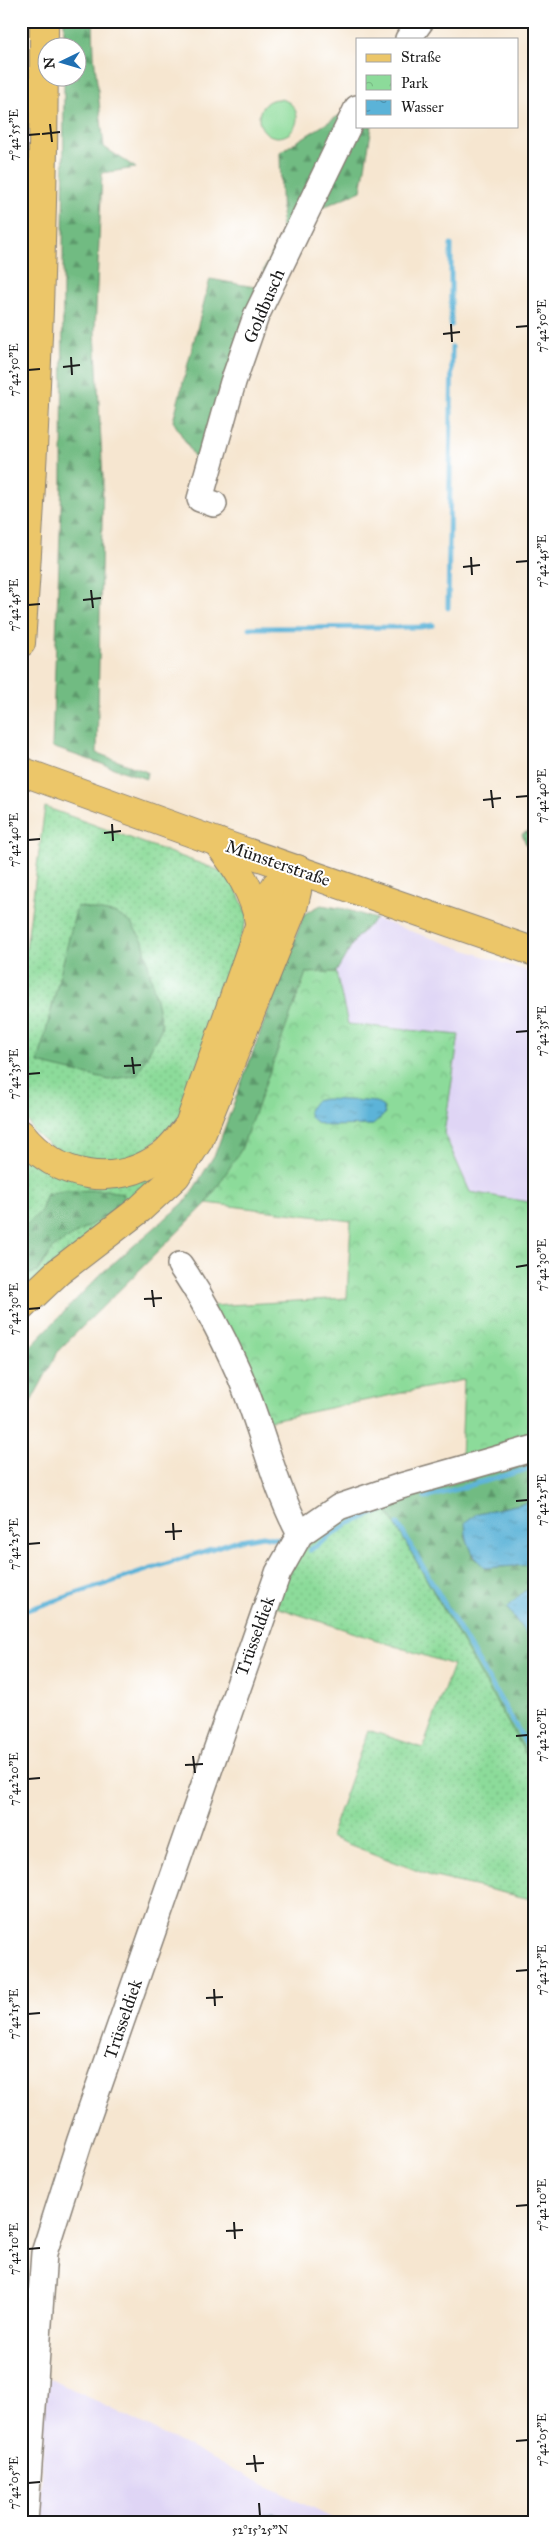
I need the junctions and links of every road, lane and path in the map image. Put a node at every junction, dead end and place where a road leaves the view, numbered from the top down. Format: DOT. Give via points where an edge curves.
graph roads {
  1 [pos="44,21"];
  2 [pos="421,21"];
  3 [pos="409,38"];
  4 [pos="356,110"];
  5 [pos="214,504"];
  6 [pos="21,642"];
  7 [pos="21,771"];
  8 [pos="217,842"];
  9 [pos="297,869"];
  10 [pos="260,926"];
  11 [pos="535,952"];
  12 [pos="21,1134"];
  13 [pos="180,1265"];
  14 [pos="21,1306"];
  15 [pos="535,1448"];
  16 [pos="300,1534"];
  17 [pos="25,2522"];
  1 -- 6 [label="main road" via="38,362 33,486"];
  2 -- 3 [label="street"];
  4 -- 5 [label="street, Goldbusch" via="256,316 200,499"];
  7 -- 8 [label="main road, Münsterstraße"];
  8 -- 9 [label="main road, Münsterstraße"];
  8 -- 10 [label="main road" via="245,880 257,908"];
  9 -- 10 [label="main road" via="276,885"];
  9 -- 11 [label="main road, Münsterstraße"];
  9 -- 14 [label="main road" via="293,908 199,1140 176,1176"];
  10 -- 12 [label="main road" via="189,1125 163,1155 143,1167 117,1175 84,1175 56,1166 33,1150"];
  13 -- 16 [label="street" via="197,1290 238,1370 286,1508"];
  15 -- 16 [label="street, Trüsseldiek" via="339,1508"];
  16 -- 17 [label="street, Trüsseldiek" via="278,1573 253,1641 47,2244"];
}
